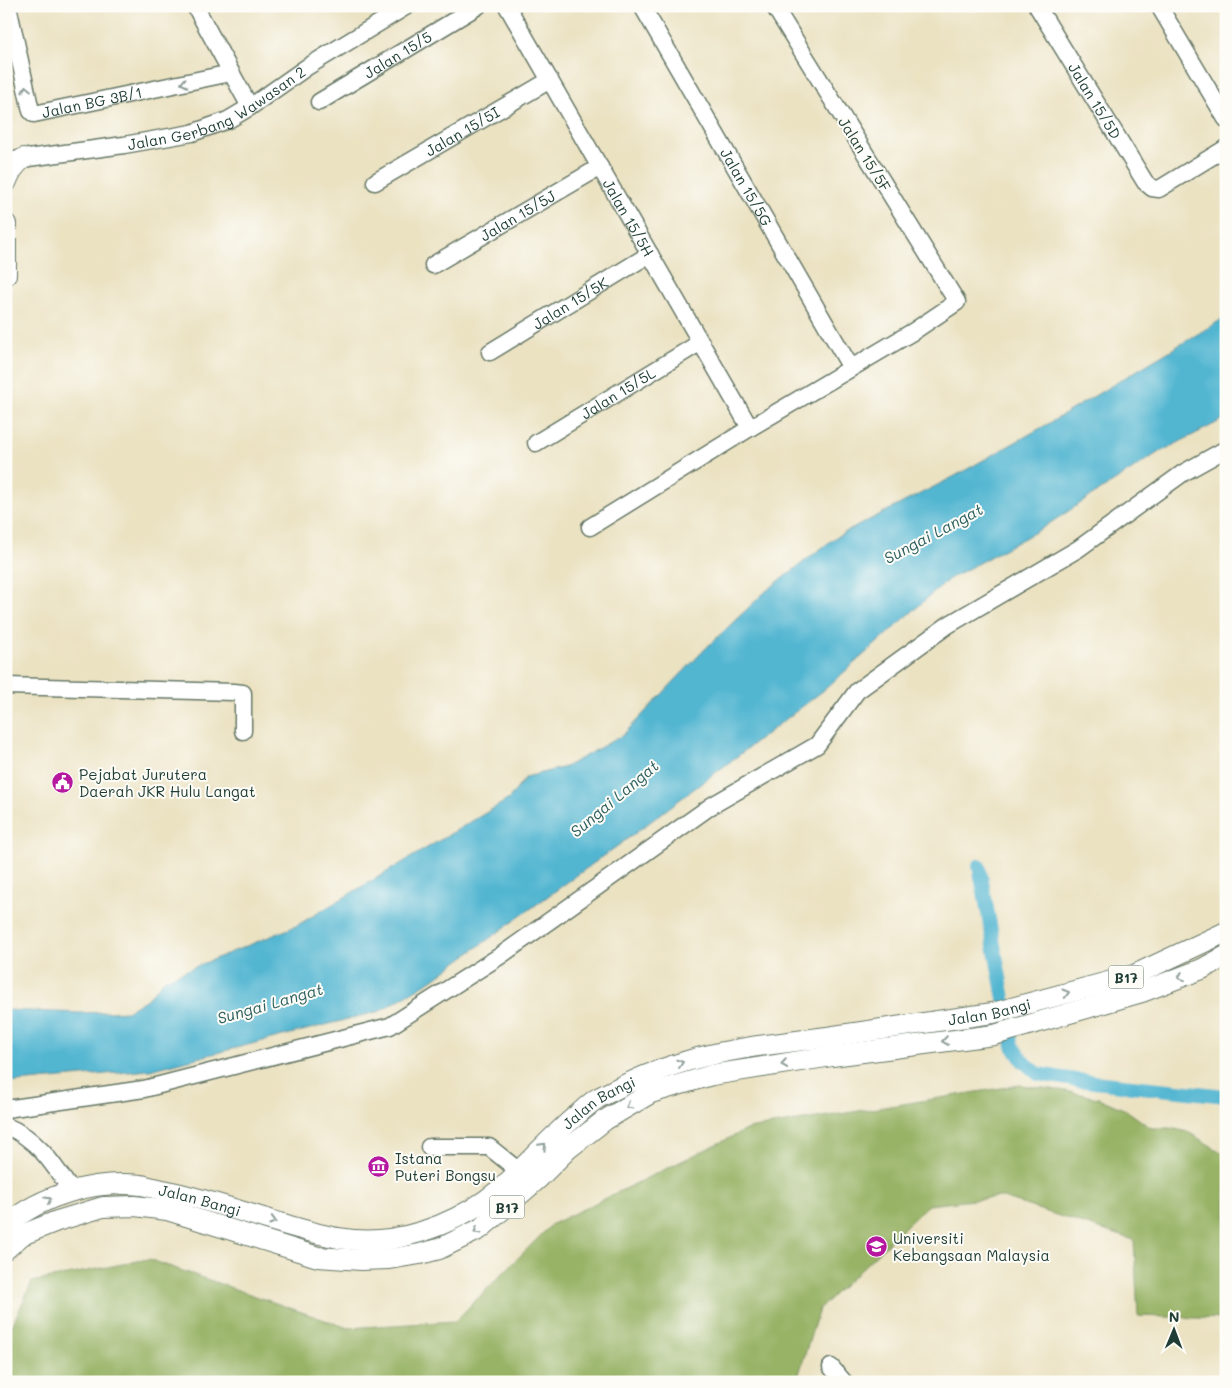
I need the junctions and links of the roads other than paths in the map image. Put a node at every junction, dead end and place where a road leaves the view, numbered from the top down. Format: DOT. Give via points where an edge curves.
graph roads {
  1 [pos="8,6"];
  2 [pos="194,6"];
  3 [pos="407,6"];
  4 [pos="478,6"];
  5 [pos="507,6"];
  6 [pos="642,6"];
  7 [pos="774,6"];
  8 [pos="1037,6"];
  9 [pos="1159,6"];
  10 [pos="231,73"];
  11 [pos="550,80"];
  12 [pos="319,102"];
  13 [pos="250,107"];
  14 [pos="1226,119"];
  15 [pos="6,148"];
  16 [pos="1226,148"];
  17 [pos="22,159"];
  18 [pos="600,167"];
  19 [pos="375,182"];
  20 [pos="6,184"];
  21 [pos="6,224"];
  22 [pos="650,254"];
  23 [pos="434,265"];
  24 [pos="6,275"];
  25 [pos="701,342"];
  26 [pos="490,352"];
  27 [pos="852,368"];
  28 [pos="750,428"];
  29 [pos="536,443"];
  30 [pos="1226,449"];
  31 [pos="590,527"];
  32 [pos="6,686"];
  33 [pos="243,731"];
  34 [pos="1226,932"];
  35 [pos="1226,956"];
  36 [pos="6,1109"];
  37 [pos="6,1126"];
  38 [pos="429,1147"];
  39 [pos="519,1171"];
  40 [pos="72,1192"];
  41 [pos="6,1225"];
  42 [pos="6,1249"];
  43 [pos="831,1367"];
  44 [pos="844,1382"];
  10 -- 1 [label="street, Jalan BG 3B/1, one-way" via="34,114"];
  2 -- 10 [label="street"];
  3 -- 13 [label="street, Jalan Gerbang Wawasan 2" via="307,67"];
  4 -- 12 [label="street, Jalan 15/5"];
  5 -- 11 [label="street, Jalan 15/5H"];
  6 -- 27 [label="street, Jalan 15/5G"];
  7 -- 27 [label="street, Jalan 15/5F" via="957,302"];
  8 -- 16 [label="street, Jalan 15/5D" via="1145,182 1152,188 1160,189"];
  9 -- 14 [label="street"];
  10 -- 13 [label="street"];
  11 -- 18 [label="street, Jalan 15/5H"];
  11 -- 19 [label="street, Jalan 15/5I"];
  13 -- 17 [label="street, Jalan Gerbang Wawasan 2" via="228,120 192,133"];
  15 -- 17 [label="main road"];
  17 -- 20 [label="main road" via="9,174"];
  18 -- 22 [label="street, Jalan 15/5H"];
  18 -- 23 [label="street, Jalan 15/5J"];
  21 -- 24 [label="main road"];
  22 -- 25 [label="street, Jalan 15/5H"];
  22 -- 26 [label="street, Jalan 15/5K"];
  25 -- 28 [label="street, Jalan 15/5H"];
  25 -- 29 [label="street, Jalan 15/5L"];
  27 -- 28 [label="street"];
  28 -- 31 [label="street"];
  30 -- 36 [label="street" via="1183,473 1078,549 948,625 857,691 817,745 711,806 500,956 390,1026 144,1089"];
  32 -- 33 [label="street" via="243,693"];
  39 -- 34 [label="main road, Jalan Bangi / B17, one-way" via="558,1130 595,1100 643,1076 687,1060 744,1048 993,1013 1134,975"];
  35 -- 42 [label="main road, Jalan Bangi / B17, one-way" via="1142,992 994,1035 712,1075 651,1093 605,1120 569,1148 480,1229 439,1249 420,1254 361,1260 318,1257 166,1210 135,1206 103,1207 57,1220 22,1235"];
  37 -- 40 [label="street" via="42,1150"];
  38 -- 39 [label="street" via="489,1147"];
  40 -- 39 [label="main road, Jalan Bangi / B17, one-way" via="92,1186 140,1185 208,1200 335,1238 364,1241 419,1232 446,1222 494,1194"];
  41 -- 40 [label="main road, Jalan Bangi / B17, one-way" via="53,1197"];
  43 -- 44 [label="street"];
}
